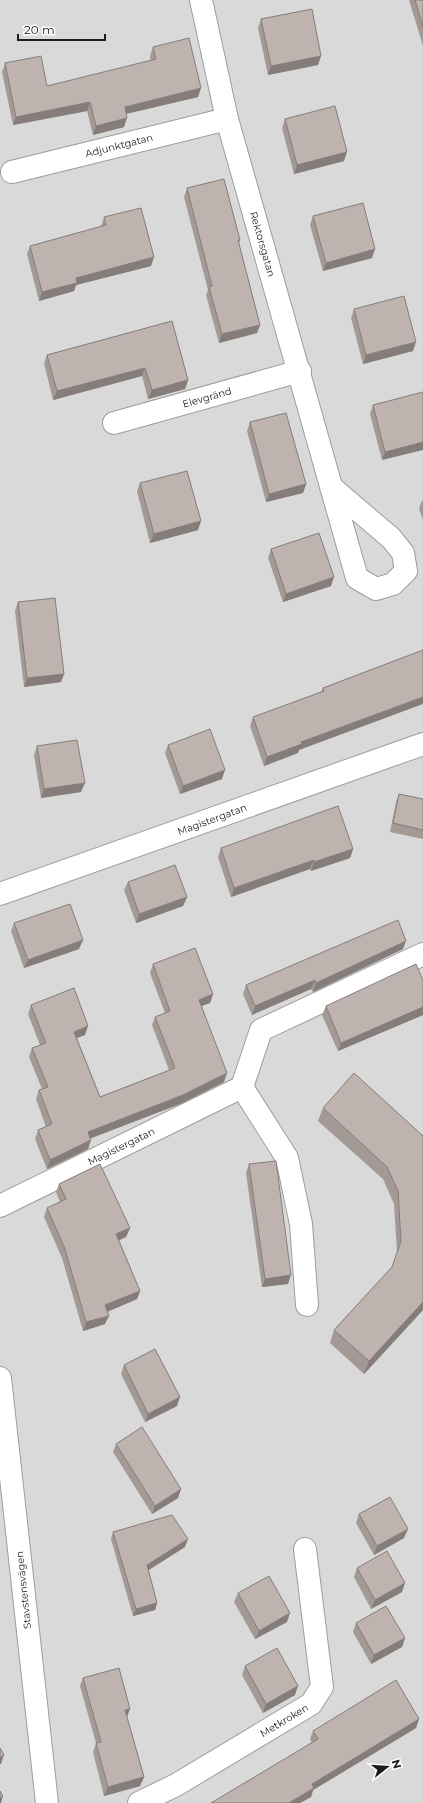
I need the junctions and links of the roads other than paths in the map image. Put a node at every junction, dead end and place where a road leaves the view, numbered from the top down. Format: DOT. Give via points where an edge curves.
graph roads {
  1 [pos="201,0"];
  2 [pos="227,119"];
  3 [pos="12,172"];
  4 [pos="300,371"];
  5 [pos="114,423"];
  6 [pos="331,487"];
  7 [pos="423,744"];
  8 [pos="0,894"];
  9 [pos="423,954"];
  10 [pos="242,1087"];
  11 [pos="0,1206"];
  12 [pos="307,1305"];
  13 [pos="0,1378"];
  14 [pos="305,1549"];
  15 [pos="47,1803"];
  16 [pos="139,1803"];
  1 -- 2 [label="street, Rektorsgatan"];
  2 -- 3 [label="street, Adjunktgatan"];
  2 -- 4 [label="street, Rektorsgatan"];
  4 -- 5 [label="street, Elevgränd"];
  4 -- 6 [label="street, Rektorsgatan"];
  7 -- 8 [label="street, Magistergatan"];
  9 -- 10 [label="street" via="261,1030"];
  10 -- 11 [label="street, Magistergatan"];
  10 -- 12 [label="street" via="287,1158 301,1224"];
  13 -- 15 [label="street, Stavstensvägen"];
  14 -- 16 [label="street, Metkroken" via="322,1687 311,1704 176,1785"];
}
